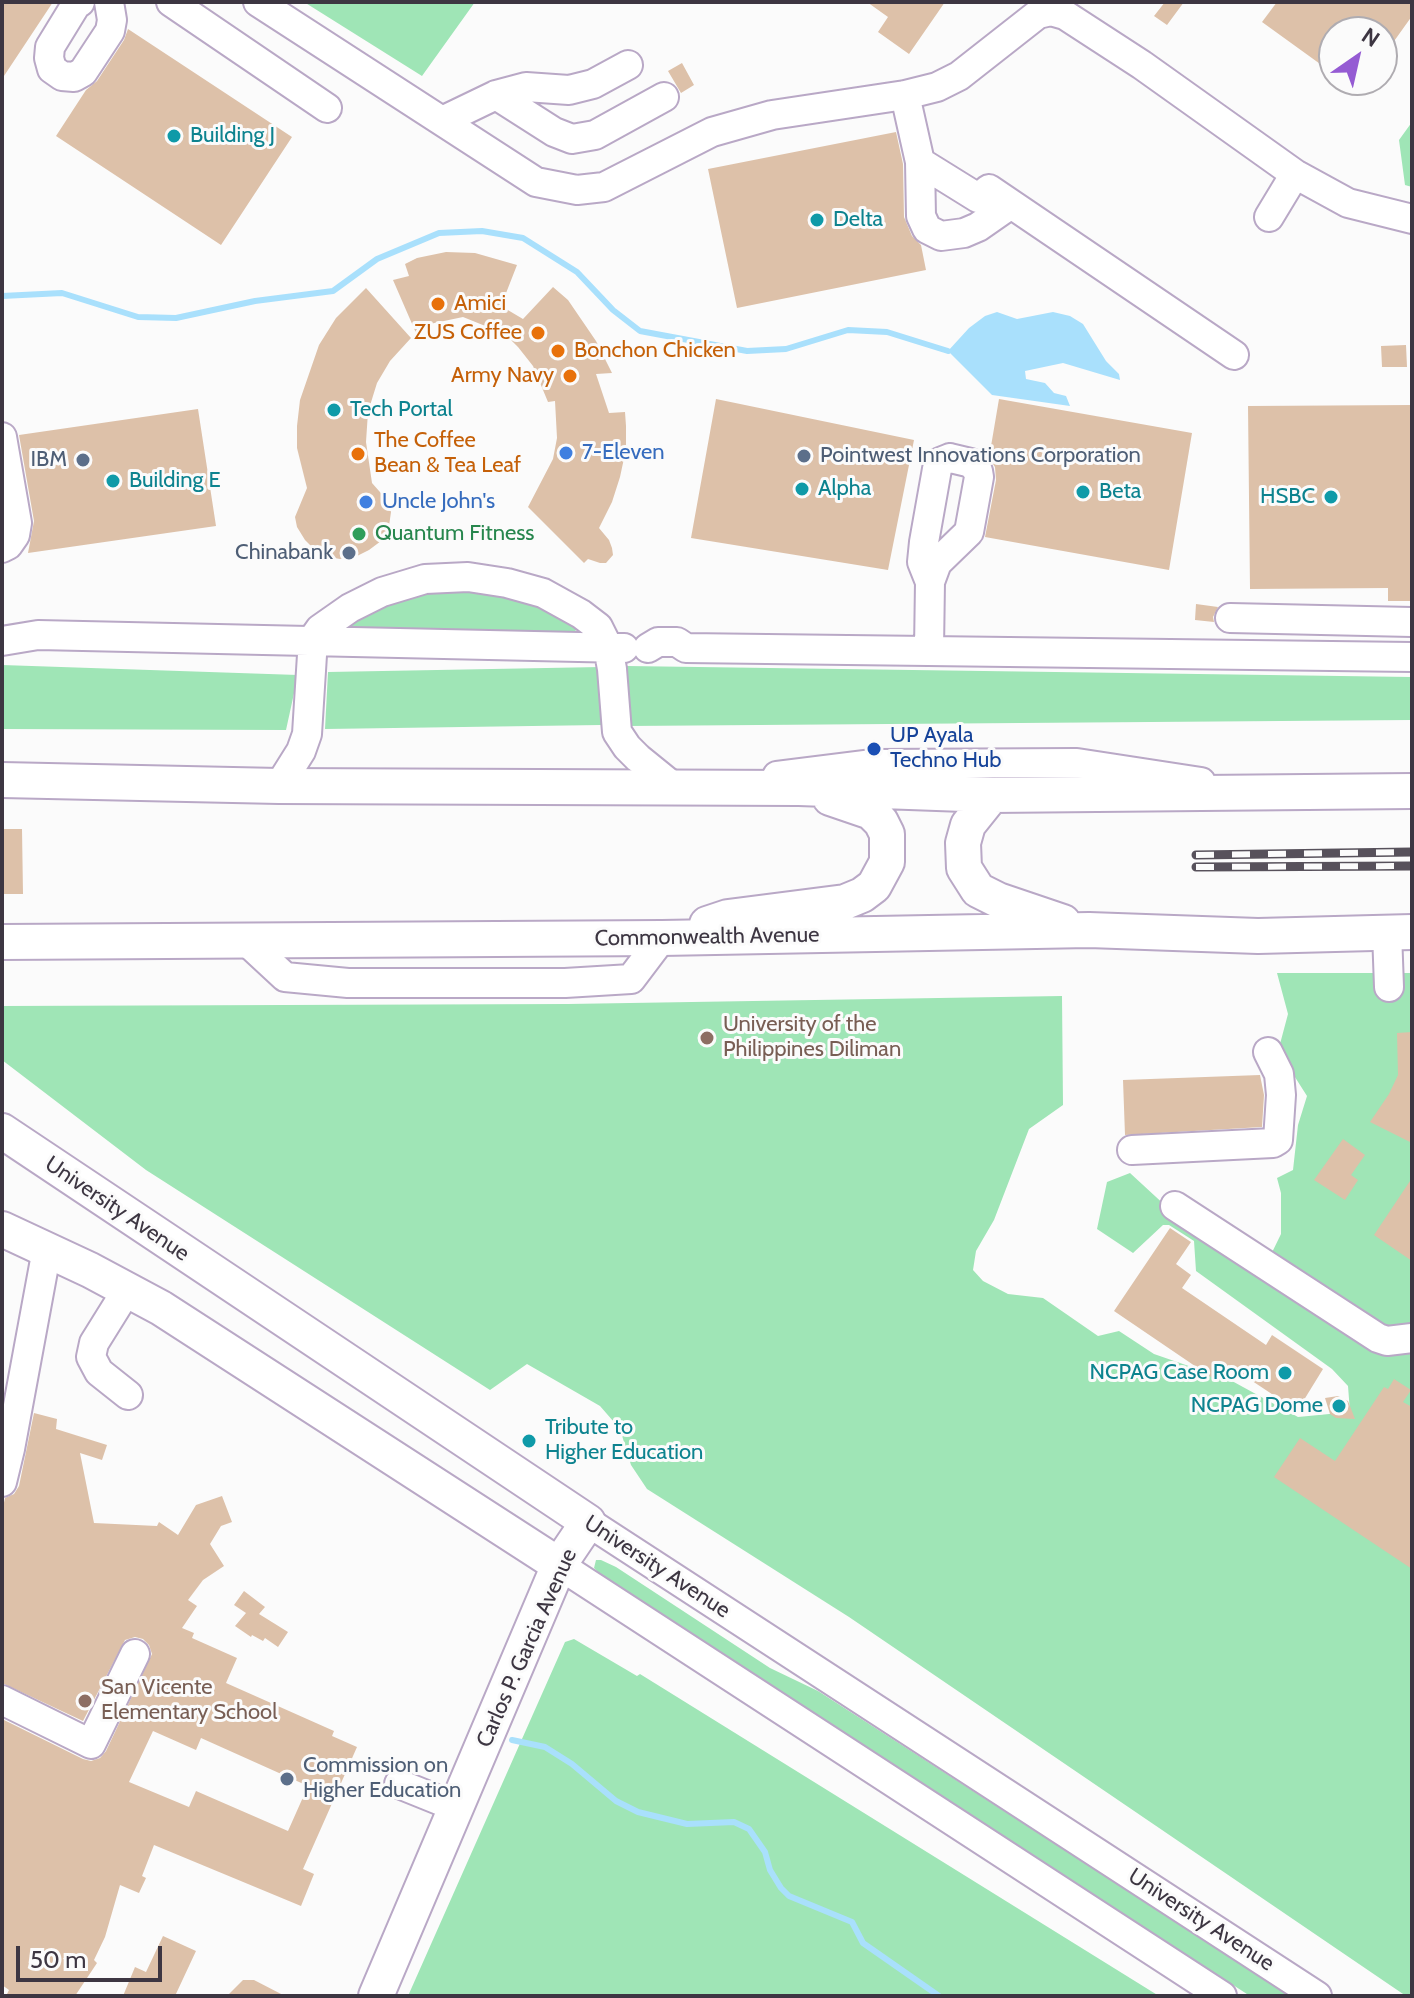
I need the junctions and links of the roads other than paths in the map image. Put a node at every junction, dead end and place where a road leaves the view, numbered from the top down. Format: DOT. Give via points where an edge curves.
graph roads {
  1 [pos="80,2"];
  2 [pos="109,2"];
  3 [pos="171,2"];
  4 [pos="258,2"];
  5 [pos="628,65"];
  6 [pos="496,95"];
  7 [pos="905,95"];
  8 [pos="664,97"];
  9 [pos="327,108"];
  10 [pos="442,121"];
  11 [pos="920,162"];
  12 [pos="1295,174"];
  13 [pos="1011,204"];
  14 [pos="1269,217"];
  15 [pos="1412,219"];
  16 [pos="1234,355"];
  17 [pos="2,437"];
  18 [pos="2,548"];
  19 [pos="930,582"];
  20 [pos="1230,618"];
  21 [pos="1412,622"];
  22 [pos="3,634"];
  23 [pos="313,639"];
  24 [pos="608,647"];
  25 [pos="929,649"];
  26 [pos="1412,657"];
  27 [pos="2,780"];
  28 [pos="279,786"];
  29 [pos="675,788"];
  30 [pos="799,788"];
  31 [pos="1259,791"];
  32 [pos="1412,791"];
  33 [pos="992,795"];
  34 [pos="1089,930"];
  35 [pos="1400,932"];
  36 [pos="649,938"];
  37 [pos="244,939"];
  38 [pos="2,942"];
  39 [pos="1389,987"];
  40 [pos="1268,1052"];
  41 [pos="2,1131"];
  42 [pos="1132,1150"];
  43 [pos="1175,1206"];
  44 [pos="2,1229"];
  45 [pos="47,1249"];
  46 [pos="127,1290"];
  47 [pos="1412,1338"];
  48 [pos="128,1395"];
  49 [pos="2,1482"];
  50 [pos="588,1522"];
  51 [pos="559,1565"];
  52 [pos="135,1654"];
  53 [pos="2,1700"];
  54 [pos="399,1784"];
  55 [pos="456,1807"];
  56 [pos="376,1996"];
  57 [pos="1222,1996"];
  58 [pos="1317,1996"];
  1 -- 2 [label="street" via="50,47 52,69 62,76 83,72 110,31"];
  3 -- 9 [label="street"];
  4 -- 10 [label="street"];
  5 -- 6 [label="street" via="569,90 526,87"];
  6 -- 8 [label="street" via="572,139 595,135"];
  6 -- 10 [label="street"];
  7 -- 10 [label="street" via="772,115 712,132 604,187 577,190 536,182"];
  7 -- 11 [label="street"];
  7 -- 12 [label="street" via="959,76 1038,14 1051,11 1142,65"];
  11 -- 13 [label="street" via="978,198 989,189"];
  11 -- 13 [label="street" via="921,216 927,229 941,236 978,227"];
  12 -- 14 [label="street"];
  12 -- 15 [label="street" via="1348,203"];
  13 -- 16 [label="street"];
  17 -- 18 [label="street" via="17,523 15,535"];
  19 -- 25 [label="street"];
  20 -- 21 [label="street"];
  22 -- 23 [label="street"];
  23 -- 24 [label="street"];
  23 -- 24 [label="street" via="350,608 382,592 425,579 468,577 507,583 559,601 598,627"];
  23 -- 28 [label="street" via="307,734"];
  24 -- 25 [label="street" via="677,642 686,648"];
  24 -- 29 [label="street" via="617,732"];
  25 -- 26 [label="street"];
  27 -- 28 [label="main road"];
  28 -- 29 [label="main road"];
  29 -- 30 [label="main road"];
  29 -- 31 [label="street" via="874,749 1075,749"];
  30 -- 33 [label="main road"];
  30 -- 36 [label="main road" via="858,806 881,822 887,834 887,862 874,886 845,902 728,917"];
  31 -- 32 [label="main road"];
  31 -- 33 [label="main road"];
  33 -- 34 [label="main road" via="968,825 963,843 964,868 978,890"];
  34 -- 35 [label="main road, Commonwealth Avenue" via="1258,936"];
  34 -- 36 [label="main road, Commonwealth Avenue"];
  35 -- 39 [label="street"];
  36 -- 37 [label="main road, Commonwealth Avenue"];
  36 -- 37 [label="street" via="631,979 565,983 348,983 285,977"];
  37 -- 38 [label="main road, Commonwealth Avenue"];
  40 -- 42 [label="street" via="1279,1074 1278,1140"];
  41 -- 50 [label="main road, University Avenue"];
  43 -- 47 [label="street" via="1381,1340"];
  44 -- 45 [label="main road"];
  45 -- 46 [label="main road"];
  45 -- 49 [label="street"];
  46 -- 48 [label="street" via="91,1357 99,1372"];
  46 -- 51 [label="main road"];
  50 -- 51 [label="main road, Carlos P. Garcia Avenue"];
  50 -- 58 [label="street, University Avenue"];
  51 -- 55 [label="main road, Carlos P. Garcia Avenue"];
  51 -- 57 [label="street"];
  52 -- 53 [label="street" via="91,1744"];
  54 -- 55 [label="street"];
  55 -- 56 [label="main road, Carlos P. Garcia Avenue"];
}
